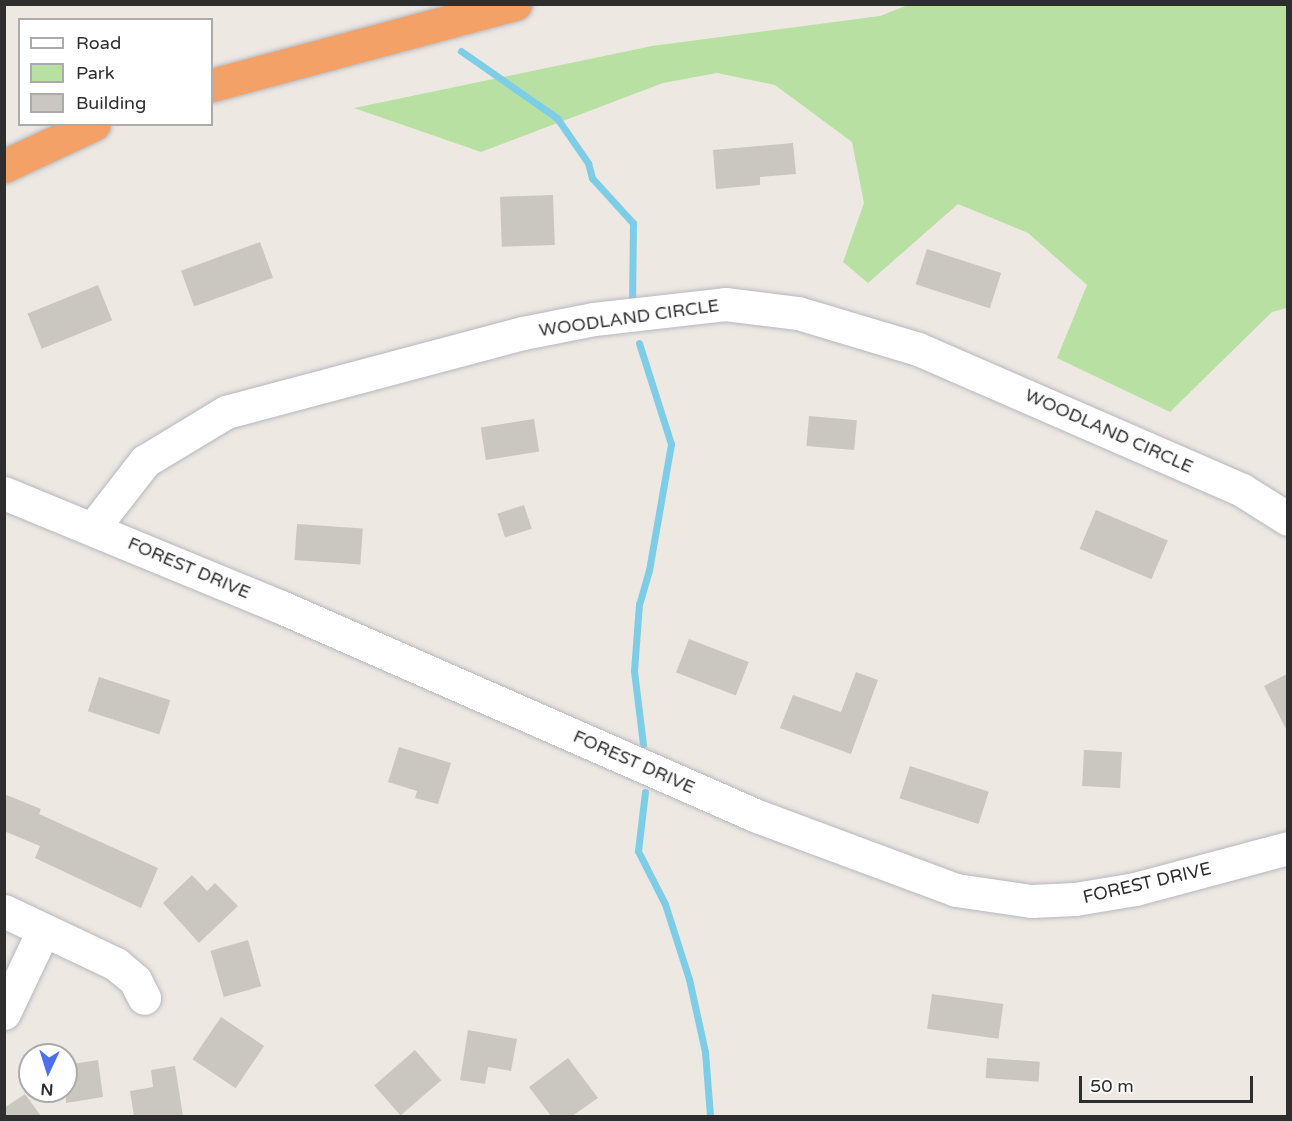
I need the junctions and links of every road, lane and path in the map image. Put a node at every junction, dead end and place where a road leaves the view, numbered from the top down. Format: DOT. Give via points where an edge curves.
graph roads {
  1 [pos="515,4"];
  2 [pos="213,85"];
  3 [pos="90,126"];
  4 [pos="4,166"];
  5 [pos="4,493"];
  6 [pos="1287,519"];
  7 [pos="93,528"];
  8 [pos="1287,848"];
  9 [pos="4,910"];
  10 [pos="43,931"];
  11 [pos="144,998"];
  12 [pos="4,1013"];
  1 -- 2 [label="highway"];
  3 -- 4 [label="highway"];
  5 -- 7 [label="street, FOREST DRIVE"];
  6 -- 7 [label="street, WOODLAND CIRCLE" via="1242,490 918,349 798,313 725,304 594,319 523,333 226,412 145,461"];
  7 -- 8 [label="street, FOREST DRIVE" via="757,816 956,890 1031,901 1075,899 1135,889"];
  9 -- 10 [label="street"];
  10 -- 11 [label="street" via="116,964 135,980"];
  10 -- 12 [label="street"];
}
